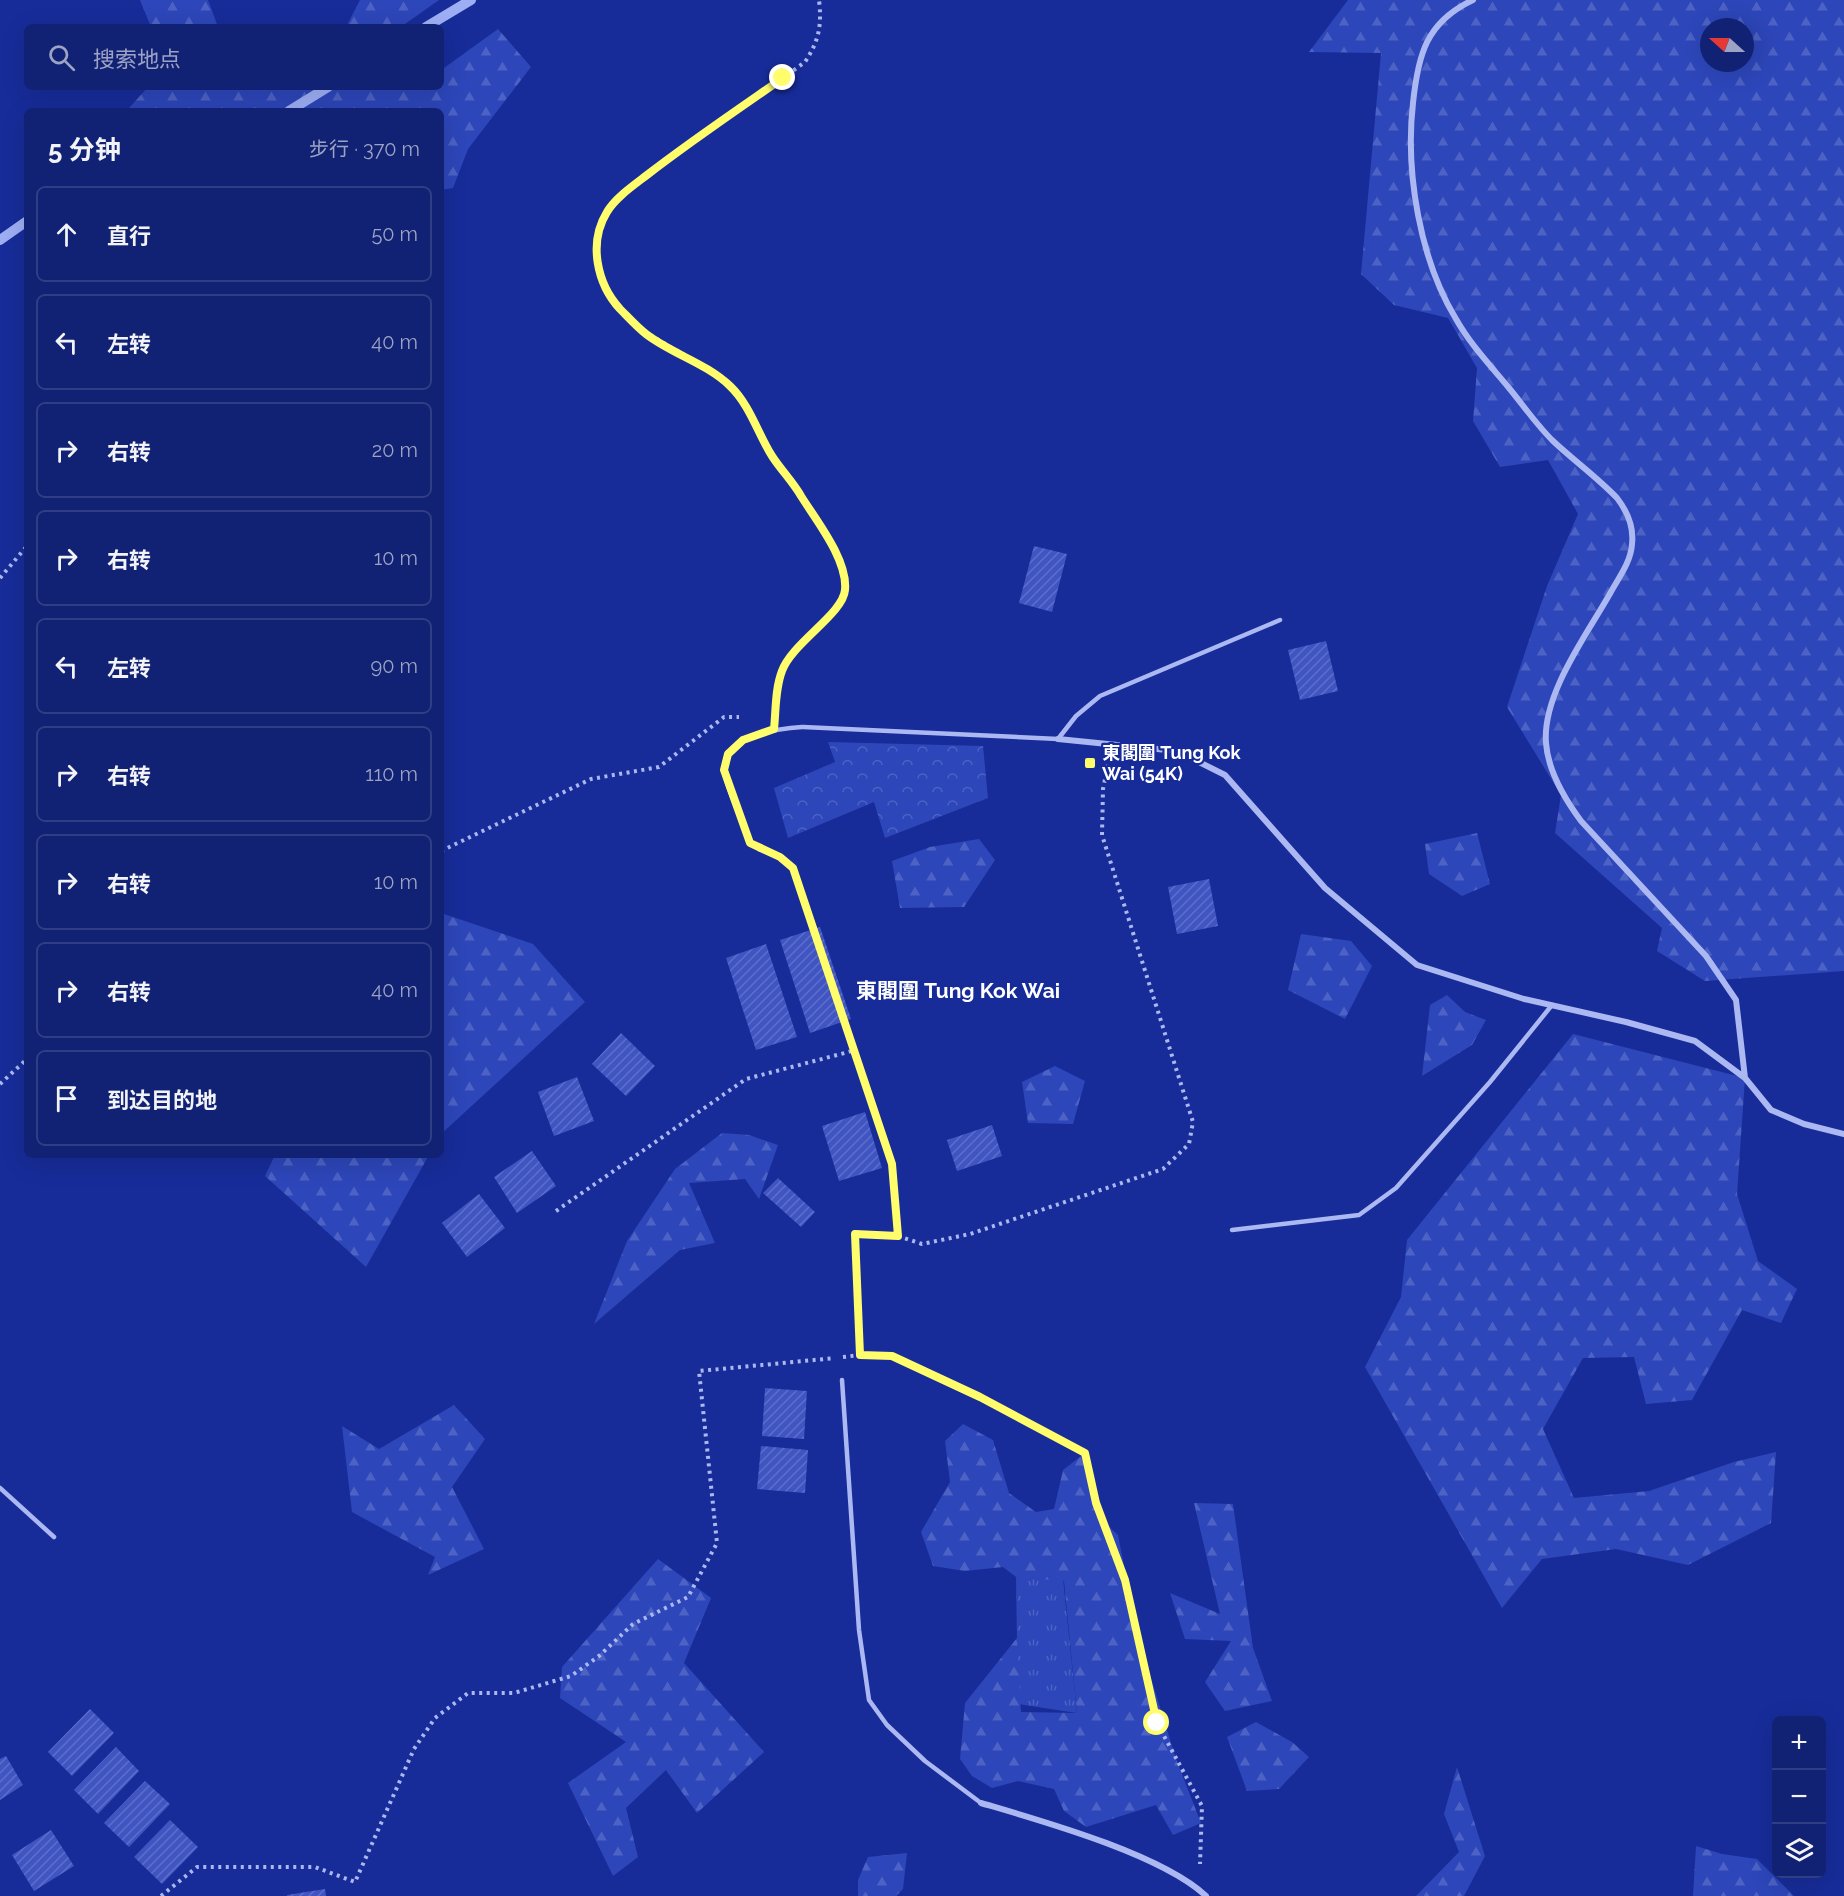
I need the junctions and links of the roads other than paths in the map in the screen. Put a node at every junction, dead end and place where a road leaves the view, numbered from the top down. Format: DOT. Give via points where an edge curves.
graph roads {
  1 [pos="1473,0"];
  2 [pos="1280,620"];
  3 [pos="1058,739"];
  4 [pos="746,832"];
  5 [pos="1552,1005"];
  6 [pos="1745,1078"];
  7 [pos="1844,1134"];
  8 [pos="1232,1230"];
  9 [pos="842,1380"];
  10 [pos="0,1488"];
  11 [pos="54,1537"];
  12 [pos="981,1803"];
  13 [pos="1206,1896"];
  1 -- 6 [label="street" via="1445,17 1433,32 1421,55 1417,74 1411,151 1428,257 1443,296 1464,332 1552,440 1617,498 1632,532 1623,570 1552,702 1545,734 1548,758 1564,796 1591,834 1706,956 1736,1000"];
  2 -- 3 [label="lane" via="1100,696 1076,716"];
  3 -- 4 [label="lane" via="803,727 774,729 743,740 728,754 724,770"];
  3 -- 5 [label="street" via="1177,751 1225,775 1325,888 1417,965"];
  5 -- 6 [label="street" via="1695,1041"];
  5 -- 8 [label="lane" via="1396,1188 1359,1215"];
  6 -- 7 [label="street" via="1771,1110"];
  9 -- 12 [label="lane" via="859,1630 868,1700 887,1725 925,1761"];
  10 -- 11 [label="lane"];
  12 -- 13 [label="street" via="1160,1866"];
}
